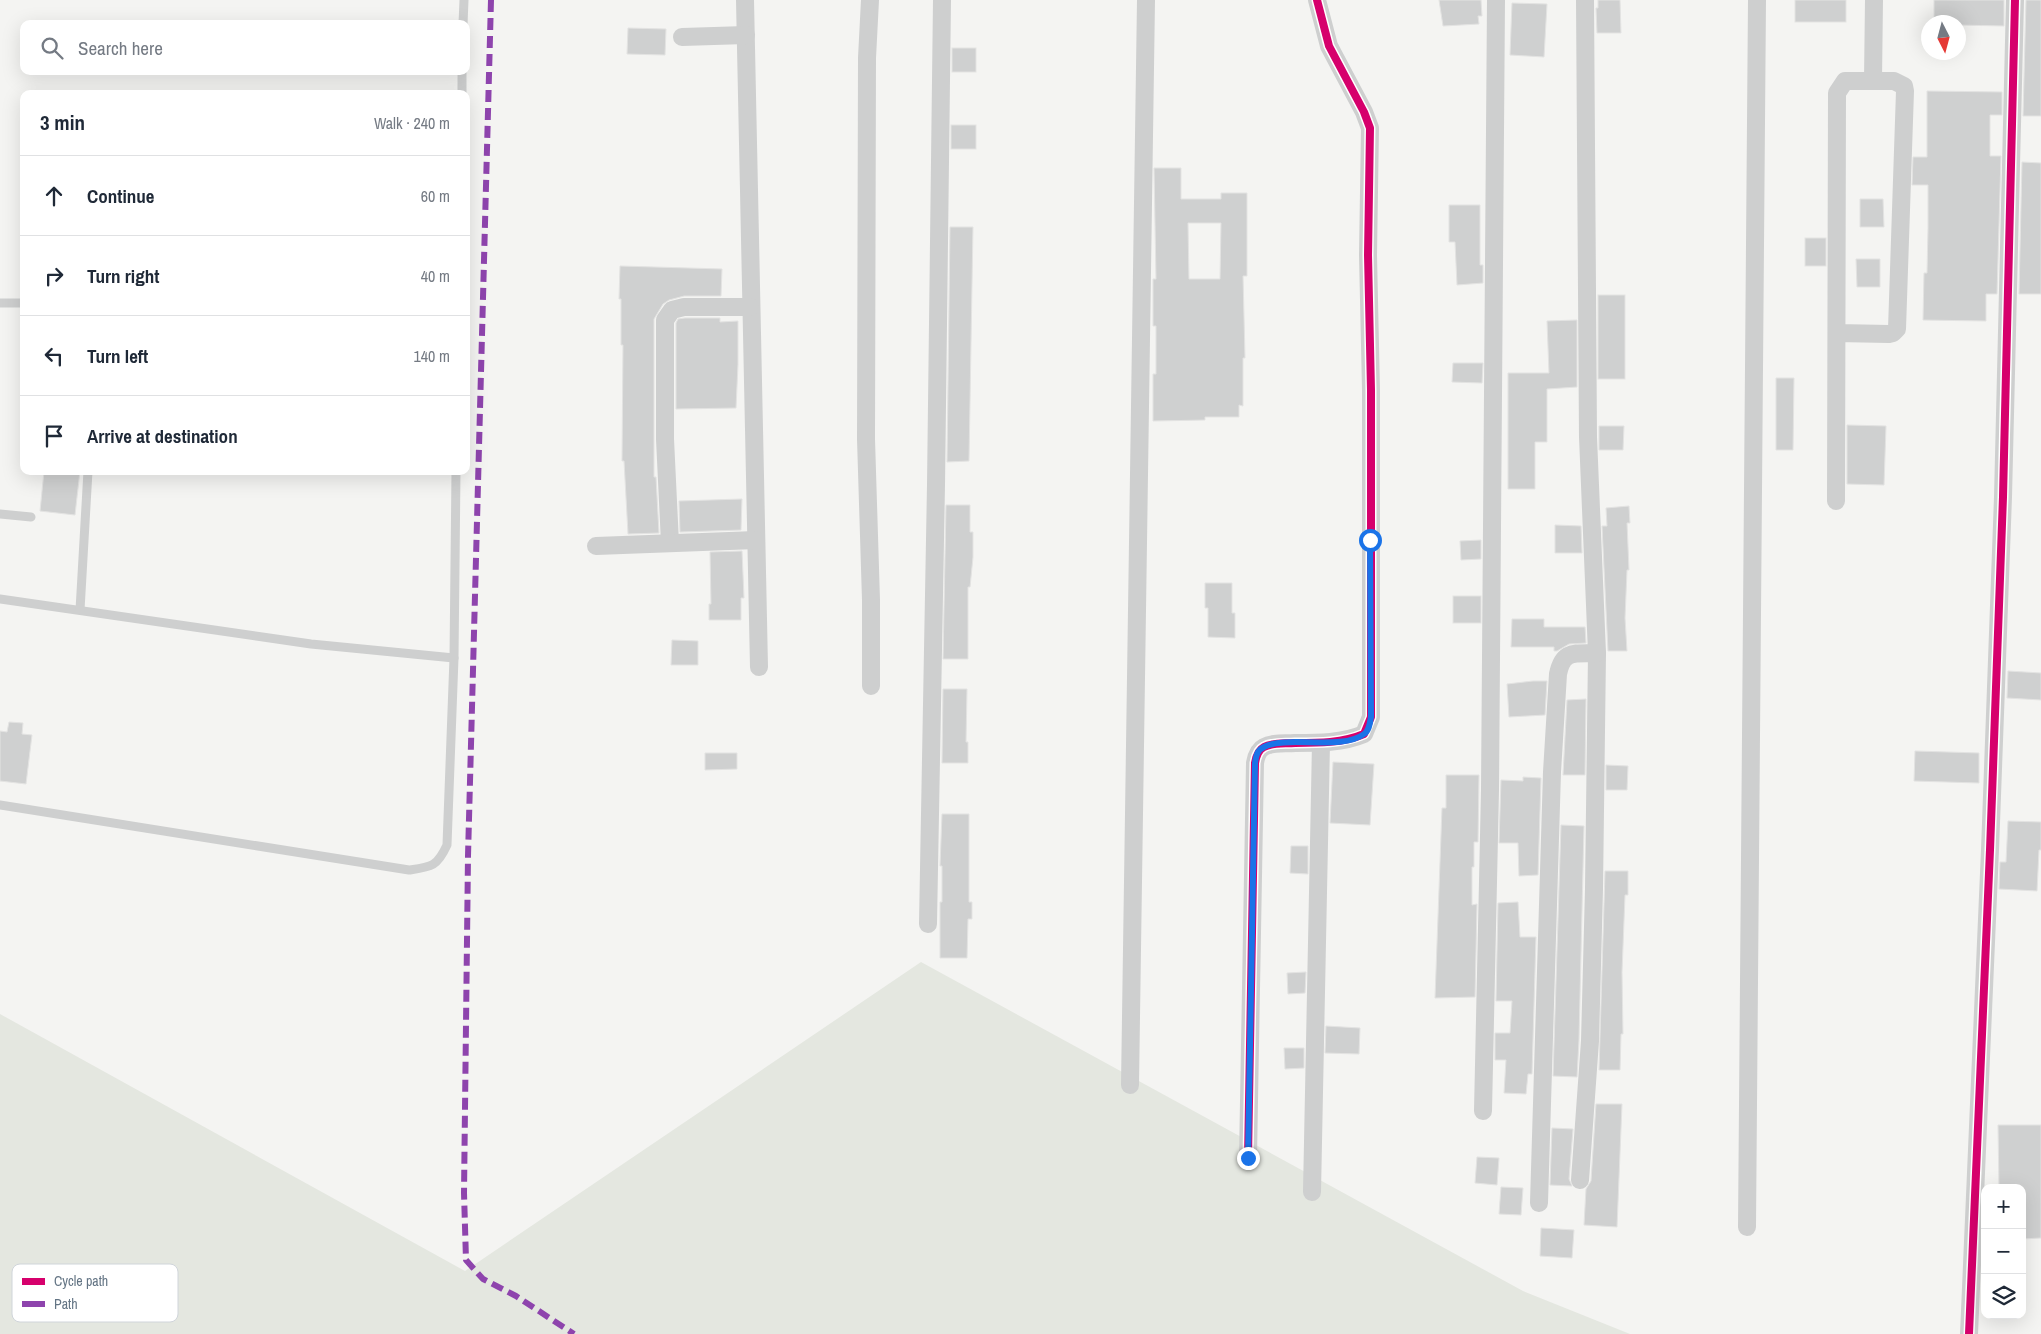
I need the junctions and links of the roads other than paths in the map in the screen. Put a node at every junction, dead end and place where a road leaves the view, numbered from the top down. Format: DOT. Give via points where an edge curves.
graph roads {
  1 [pos="464,0"];
  2 [pos="745,0"];
  3 [pos="870,0"];
  4 [pos="942,0"];
  5 [pos="1146,0"];
  6 [pos="1317,0"];
  7 [pos="1496,0"];
  8 [pos="1586,0"];
  9 [pos="1757,0"];
  10 [pos="1874,0"];
  11 [pos="2015,0"];
  12 [pos="463,20"];
  13 [pos="746,35"];
  14 [pos="682,37"];
  15 [pos="462,75"];
  16 [pos="1873,80"];
  17 [pos="462,90"];
  18 [pos="0,303"];
  19 [pos="20,303"];
  20 [pos="750,307"];
  21 [pos="1837,333"];
  22 [pos="88,475"];
  23 [pos="456,475"];
  24 [pos="1836,501"];
  25 [pos="0,514"];
  26 [pos="31,517"];
  27 [pos="756,540"];
  28 [pos="670,543"];
  29 [pos="596,546"];
  30 [pos="0,599"];
  31 [pos="80,610"];
  32 [pos="1596,653"];
  33 [pos="454,658"];
  34 [pos="759,667"];
  35 [pos="871,686"];
  36 [pos="1321,743"];
  37 [pos="0,805"];
  38 [pos="928,924"];
  39 [pos="1130,1085"];
  40 [pos="1483,1111"];
  41 [pos="1248,1158"];
  42 [pos="1580,1180"];
  43 [pos="1312,1192"];
  44 [pos="1539,1203"];
  45 [pos="1746,1227"];
  46 [pos="1969,1334"];
  1 -- 12 [label="lane"];
  2 -- 13 [label="street"];
  3 -- 35 [label="street" via="866,439"];
  4 -- 38 [label="street"];
  5 -- 39 [label="street"];
  6 -- 36 [label="street" via="1329,46 1364,112 1371,144 1368,256 1371,717 1364,734 1353,739"];
  7 -- 40 [label="street" via="1490,790"];
  8 -- 32 [label="street" via="1588,437"];
  9 -- 45 [label="street"];
  10 -- 16 [label="street"];
  11 -- 46 [label="street" via="1990,860"];
  13 -- 14 [label="street"];
  13 -- 20 [label="street"];
  15 -- 17 [label="lane"];
  16 -- 21 [label="street" via="1845,82 1837,93"];
  16 -- 21 [label="street" via="1900,83 1905,90 1898,324 1893,334"];
  18 -- 19 [label="lane"];
  20 -- 27 [label="street"];
  20 -- 28 [label="street" via="684,307 672,310 665,320"];
  21 -- 24 [label="street"];
  22 -- 31 [label="lane"];
  23 -- 33 [label="lane"];
  25 -- 26 [label="lane"];
  27 -- 28 [label="street"];
  27 -- 34 [label="street"];
  28 -- 29 [label="street"];
  30 -- 31 [label="lane"];
  31 -- 33 [label="lane" via="311,644"];
  32 -- 42 [label="street" via="1590,1041"];
  32 -- 44 [label="street" via="1566,656 1560,662 1557,683 1551,781"];
  33 -- 37 [label="lane" via="447,845 440,859 430,867 409,870"];
  36 -- 41 [label="street" via="1263,747 1257,753 1255,763"];
  36 -- 43 [label="street"];
}
